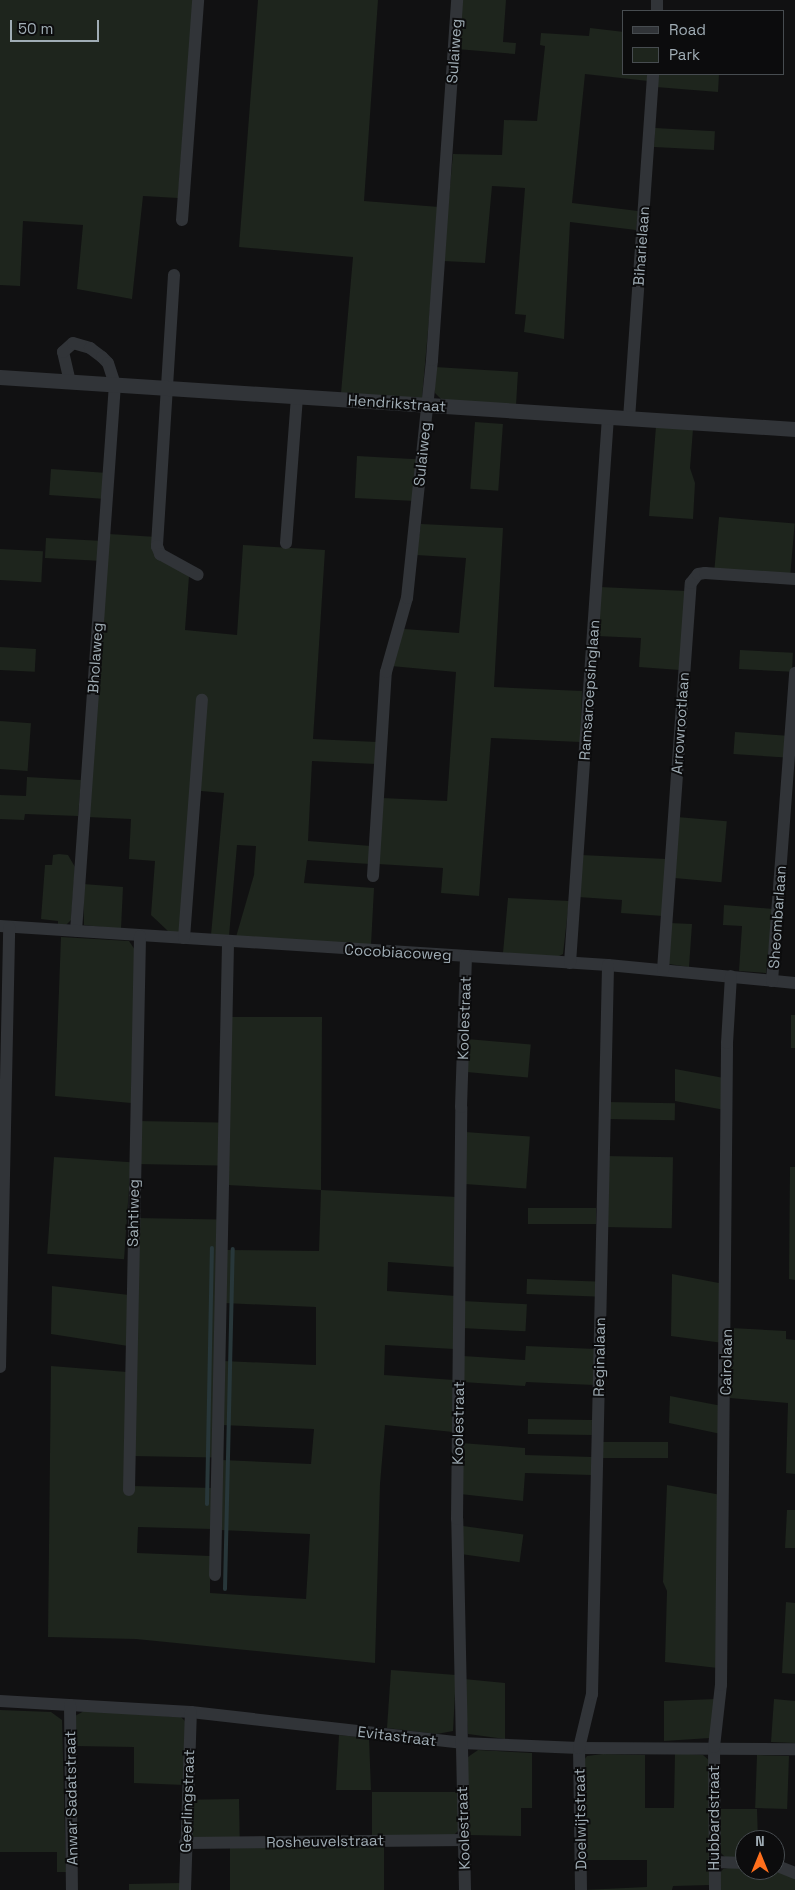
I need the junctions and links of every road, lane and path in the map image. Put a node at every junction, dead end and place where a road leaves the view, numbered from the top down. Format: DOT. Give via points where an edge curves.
graph roads {
  1 [pos="198,0"];
  2 [pos="458,0"];
  3 [pos="652,75"];
  4 [pos="182,220"];
  5 [pos="174,275"];
  6 [pos="0,377"];
  7 [pos="70,382"];
  8 [pos="115,384"];
  9 [pos="166,387"];
  10 [pos="298,396"];
  11 [pos="427,405"];
  12 [pos="608,417"];
  13 [pos="629,419"];
  14 [pos="795,429"];
  15 [pos="286,543"];
  16 [pos="198,575"];
  17 [pos="795,579"];
  18 [pos="795,673"];
  19 [pos="202,700"];
  20 [pos="373,876"];
  21 [pos="5,927"];
  22 [pos="76,931"];
  23 [pos="140,936"];
  24 [pos="184,938"];
  25 [pos="228,942"];
  26 [pos="466,956"];
  27 [pos="570,963"];
  28 [pos="608,965"];
  29 [pos="663,970"];
  30 [pos="731,976"];
  31 [pos="772,981"];
  32 [pos="795,983"];
  33 [pos="3,1031"];
  34 [pos="2,1136"];
  35 [pos="1,1267"];
  36 [pos="0,1367"];
  37 [pos="129,1490"];
  38 [pos="215,1576"];
  39 [pos="0,1701"];
  40 [pos="70,1705"];
  41 [pos="191,1712"];
  42 [pos="461,1743"];
  43 [pos="714,1747"];
  44 [pos="579,1748"];
  45 [pos="795,1749"];
  46 [pos="464,1840"];
  47 [pos="185,1843"];
  48 [pos="714,1862"];
  49 [pos="735,1863"];
  50 [pos="72,1890"];
  51 [pos="185,1890"];
  52 [pos="465,1890"];
  53 [pos="581,1890"];
  54 [pos="715,1890"];
  1 -- 4 [label="street"];
  2 -- 11 [label="street, Sulaiweg"];
  3 -- 13 [label="street, Biharielaan"];
  5 -- 9 [label="street"];
  6 -- 7 [label="street, Hendrikstraat"];
  7 -- 8 [label="street, Hendrikstraat"];
  7 -- 8 [label="street" via="63,352 73,344 90,348 102,357 108,363"];
  8 -- 9 [label="street, Hendrikstraat"];
  8 -- 22 [label="street, Bholaweg"];
  9 -- 10 [label="street, Hendrikstraat"];
  9 -- 16 [label="street" via="158,549 160,554"];
  10 -- 11 [label="street, Hendrikstraat"];
  10 -- 15 [label="street"];
  11 -- 12 [label="street, Hendrikstraat"];
  11 -- 20 [label="street, Sulaiweg" via="407,598 386,672"];
  12 -- 13 [label="street, Hendrikstraat"];
  12 -- 27 [label="street, Ramsaroepsinglaan"];
  13 -- 14 [label="street, Hendrikstraat"];
  17 -- 29 [label="street, Arrowrootlaan" via="705,573 698,574 692,583"];
  18 -- 31 [label="street, Sheombarlaan"];
  19 -- 24 [label="street"];
  21 -- 22 [label="street, Cocobiacoweg"];
  21 -- 33 [label="street"];
  22 -- 23 [label="street, Cocobiacoweg"];
  23 -- 24 [label="street, Cocobiacoweg"];
  23 -- 37 [label="street, Sahtiweg"];
  24 -- 25 [label="street, Cocobiacoweg"];
  25 -- 26 [label="street, Cocobiacoweg"];
  25 -- 38 [label="street"];
  26 -- 27 [label="street, Cocobiacoweg"];
  26 -- 42 [label="street, Koolestraat" via="458,1442"];
  27 -- 28 [label="street, Cocobiacoweg"];
  28 -- 29 [label="street, Cocobiacoweg"];
  28 -- 44 [label="street, Reginalaan" via="592,1694"];
  29 -- 30 [label="street, Cocobiacoweg"];
  30 -- 31 [label="street, Cocobiacoweg"];
  30 -- 43 [label="street, Cairolaan" via="727,1043 721,1684"];
  31 -- 32 [label="street, Cocobiacoweg"];
  33 -- 34 [label="street"];
  34 -- 35 [label="street"];
  35 -- 36 [label="street"];
  39 -- 40 [label="street, Evitastraat"];
  40 -- 41 [label="street, Evitastraat"];
  40 -- 50 [label="street, Anwar Sadatstraat"];
  41 -- 42 [label="street, Evitastraat"];
  41 -- 47 [label="street, Geerlingstraat"];
  42 -- 44 [label="street, Evitastraat"];
  42 -- 46 [label="street, Koolestraat"];
  43 -- 44 [label="street, Evitastraat"];
  43 -- 45 [label="street, Evitastraat"];
  43 -- 48 [label="street, Hubbardstraat"];
  44 -- 53 [label="street, Doelwijtstraat"];
  46 -- 47 [label="street, Rosheuvelstraat"];
  46 -- 52 [label="street, Koolestraat"];
  47 -- 51 [label="street, Geerlingstraat"];
  48 -- 49 [label="street"];
  48 -- 54 [label="street, Hubbardstraat"];
}
